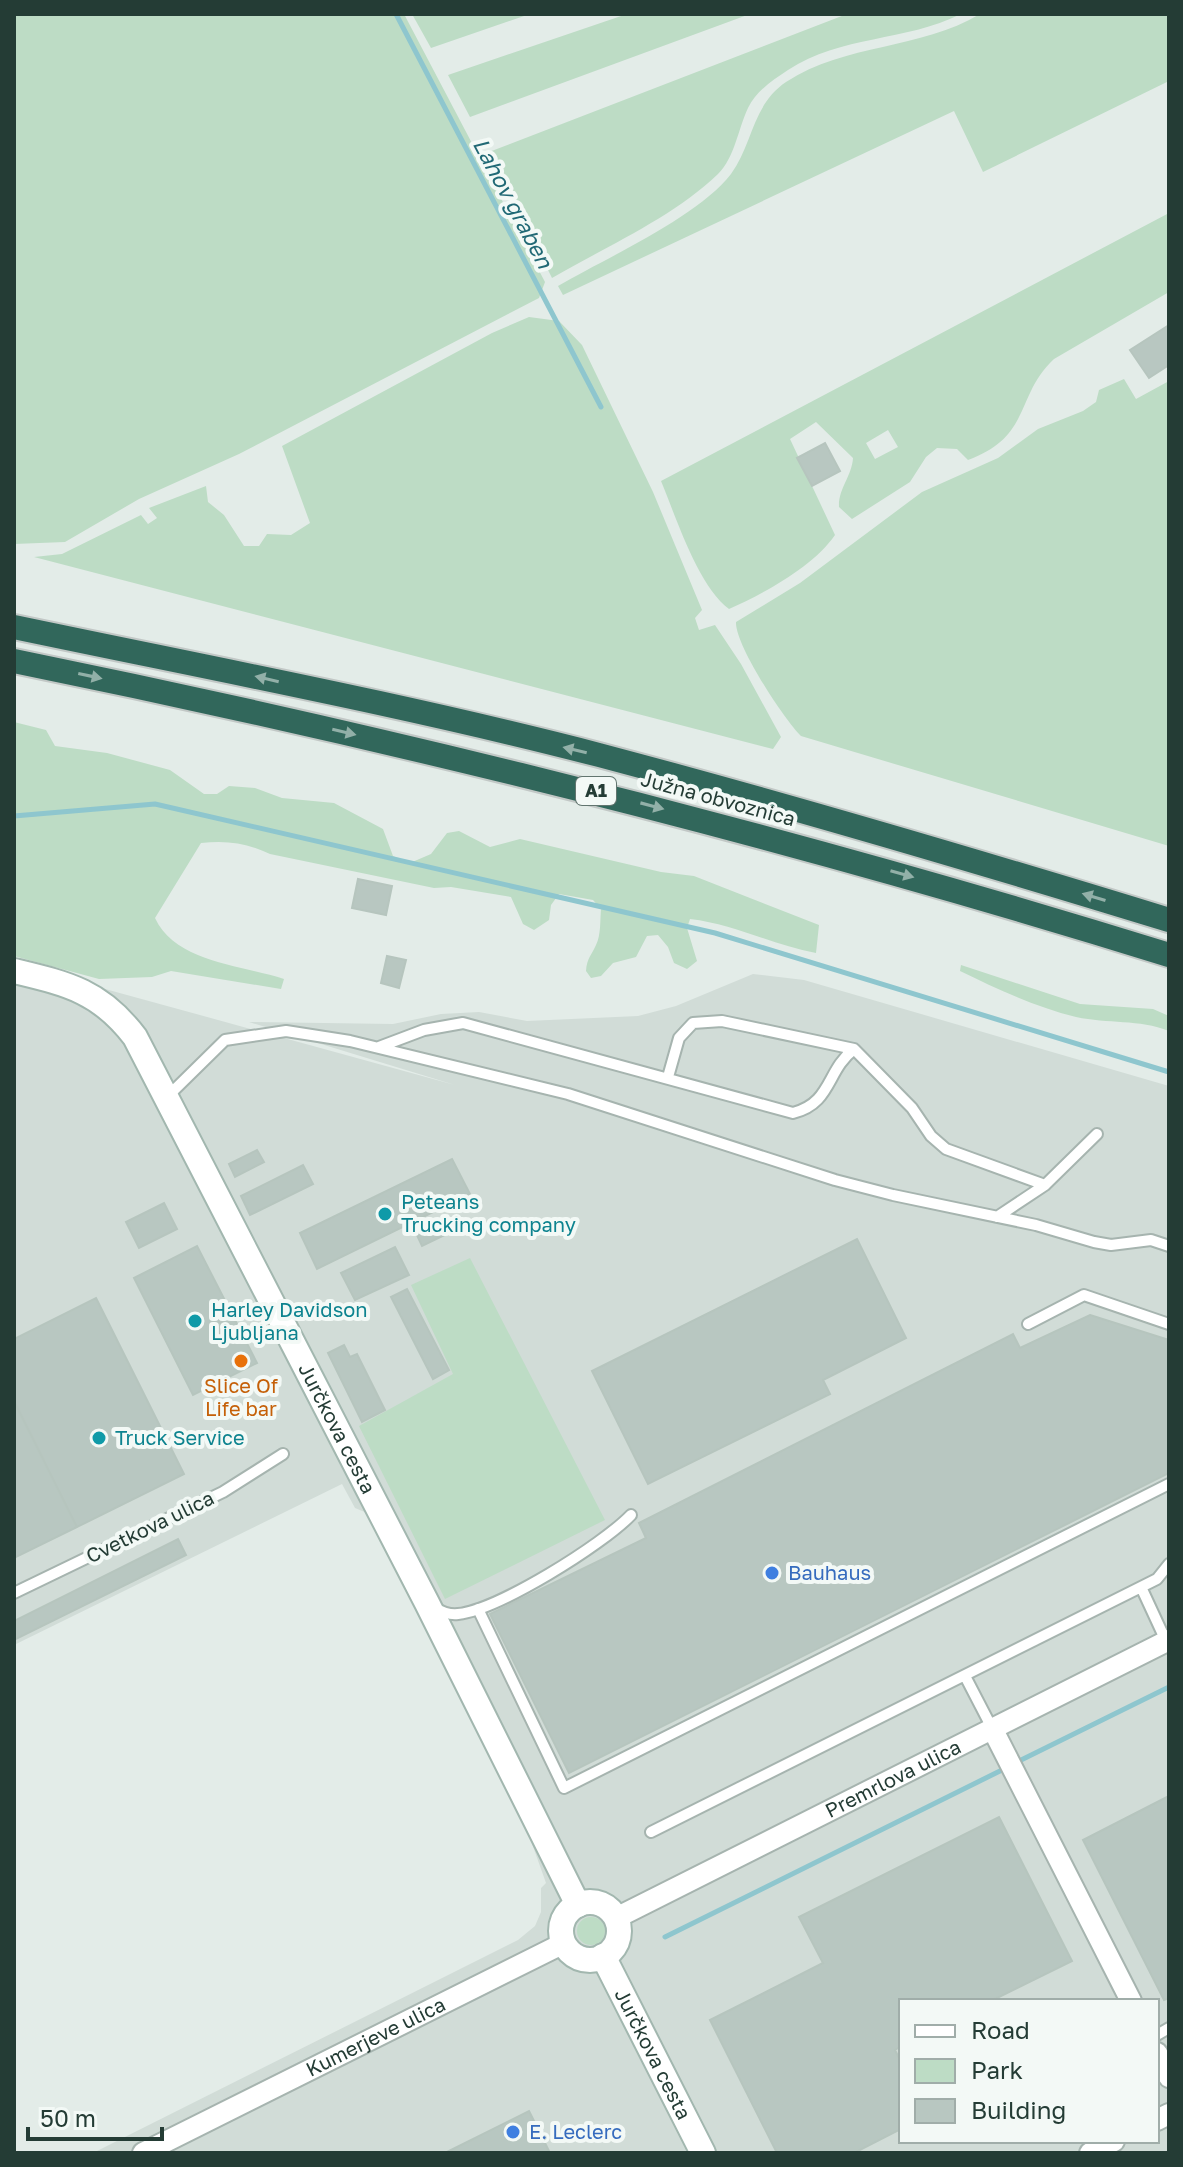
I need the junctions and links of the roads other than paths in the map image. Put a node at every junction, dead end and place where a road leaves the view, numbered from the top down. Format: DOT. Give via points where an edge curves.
graph roads {
  1 [pos="14,627"];
  2 [pos="14,661"];
  3 [pos="1169,920"];
  4 [pos="1169,955"];
  5 [pos="14,971"];
  6 [pos="377,1047"];
  7 [pos="854,1049"];
  8 [pos="668,1077"];
  9 [pos="168,1096"];
  10 [pos="1097,1134"];
  11 [pos="1045,1185"];
  12 [pos="997,1217"];
  13 [pos="1169,1246"];
  14 [pos="1028,1324"];
  15 [pos="1169,1324"];
  16 [pos="283,1454"];
  17 [pos="1169,1484"];
  18 [pos="631,1515"];
  19 [pos="1169,1564"];
  20 [pos="1141,1587"];
  21 [pos="14,1593"];
  22 [pos="427,1603"];
  23 [pos="478,1609"];
  24 [pos="1168,1641"];
  25 [pos="965,1676"];
  26 [pos="993,1730"];
  27 [pos="651,1832"];
  28 [pos="578,1905"];
  29 [pos="616,1918"];
  30 [pos="564,1943"];
  31 [pos="603,1956"];
  32 [pos="1130,1999"];
  33 [pos="1159,2057"];
  34 [pos="1169,2077"];
  35 [pos="1110,2143"];
  36 [pos="143,2153"];
  37 [pos="703,2153"];
  38 [pos="1090,2153"];
  3 -- 1 [label="highway, Južna obvoznica / A1, one-way" via="597,755 243,673"];
  2 -- 4 [label="highway, Južna obvoznica / A1, one-way" via="590,789 957,889"];
  5 -- 9 [label="street, Jurčkova cesta" via="95,996 135,1037"];
  6 -- 8 [label="lane" via="463,1023"];
  6 -- 9 [label="lane" via="286,1031 225,1040"];
  6 -- 12 [label="lane" via="568,1094 835,1180"];
  7 -- 8 [label="lane" via="820,1100 793,1113"];
  7 -- 8 [label="lane" via="722,1021 693,1023 679,1038"];
  7 -- 11 [label="lane" via="946,1149"];
  9 -- 22 [label="street, Jurčkova cesta"];
  10 -- 11 [label="lane"];
  11 -- 12 [label="lane"];
  12 -- 13 [label="lane" via="1111,1245 1151,1240"];
  14 -- 15 [label="lane" via="1084,1295"];
  16 -- 21 [label="lane, Cvetkova ulica" via="223,1492"];
  17 -- 23 [label="lane" via="564,1788"];
  18 -- 23 [label="lane" via="594,1547"];
  19 -- 20 [label="lane"];
  20 -- 24 [label="lane"];
  20 -- 25 [label="lane"];
  22 -- 23 [label="lane" via="452,1614"];
  22 -- 28 [label="street, Jurčkova cesta"];
  24 -- 26 [label="street, Premrlova ulica"];
  25 -- 26 [label="lane"];
  25 -- 27 [label="lane"];
  26 -- 29 [label="street, Premrlova ulica"];
  26 -- 32 [label="street"];
  28 -- 29 [label="street" via="600,1904"];
  28 -- 30 [label="street" via="563,1921"];
  29 -- 31 [label="street" via="617,1940"];
  30 -- 31 [label="street" via="581,1958"];
  30 -- 36 [label="street, Kumerjeve ulica"];
  31 -- 37 [label="street, Jurčkova cesta"];
  33 -- 34 [label="street"];
  35 -- 38 [label="street"];
}
